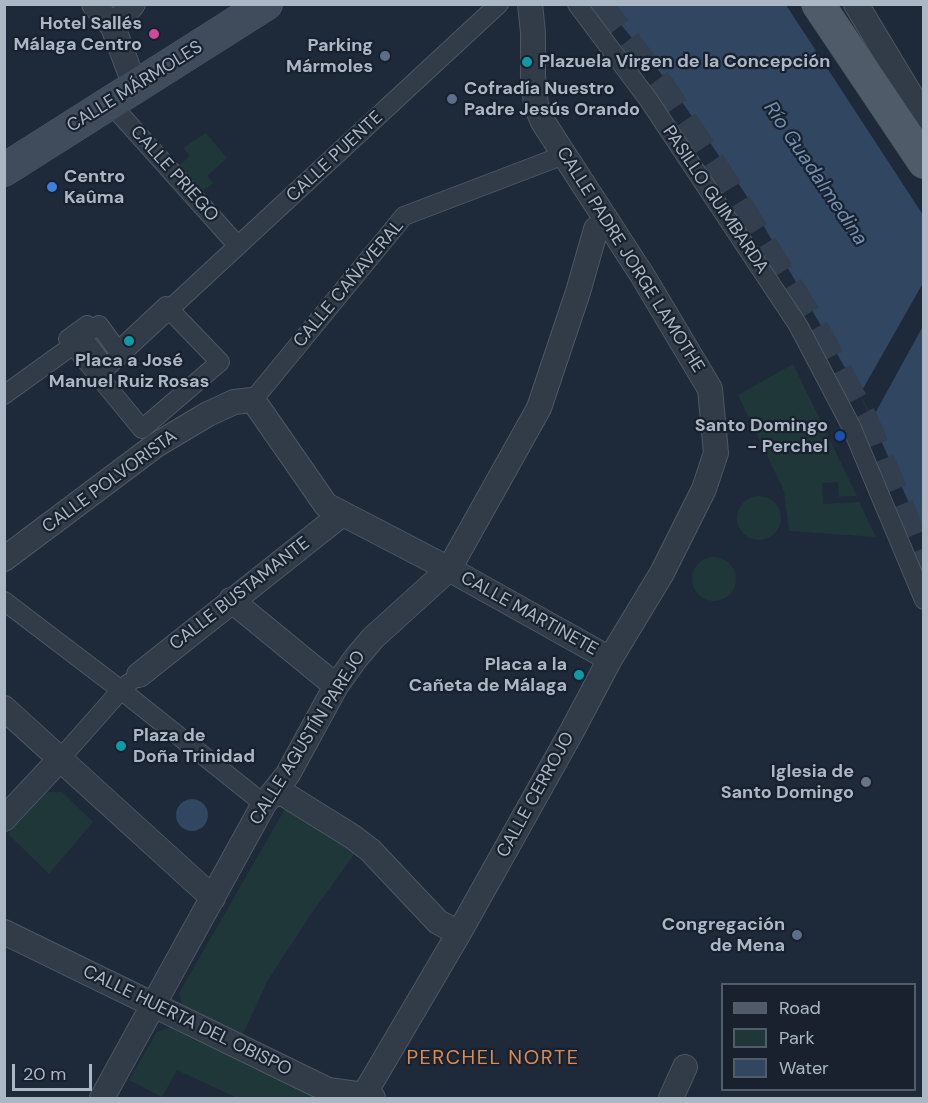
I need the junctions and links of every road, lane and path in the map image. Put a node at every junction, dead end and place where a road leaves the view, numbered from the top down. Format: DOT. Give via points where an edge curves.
graph roads {
  1 [pos="94,4"];
  2 [pos="133,4"];
  3 [pos="266,4"];
  4 [pos="499,4"];
  5 [pos="530,4"];
  6 [pos="577,4"];
  7 [pos="818,4"];
  8 [pos="862,6"];
  9 [pos="113,27"];
  10 [pos="122,94"];
  11 [pos="924,117"];
  12 [pos="564,155"];
  13 [pos="924,162"];
  14 [pos="4,170"];
  15 [pos="596,229"];
  16 [pos="238,246"];
  17 [pos="169,309"];
  18 [pos="4,395"];
  19 [pos="253,400"];
  20 [pos="704,489"];
  21 [pos="342,514"];
  22 [pos="4,559"];
  23 [pos="449,569"];
  24 [pos="231,600"];
  25 [pos="924,600"];
  26 [pos="4,601"];
  27 [pos="610,659"];
  28 [pos="130,682"];
  29 [pos="336,686"];
  30 [pos="4,708"];
  31 [pos="60,759"];
  32 [pos="268,799"];
  33 [pos="4,819"];
  34 [pos="213,898"];
  35 [pos="4,932"];
  36 [pos="459,933"];
  37 [pos="153,1004"];
  38 [pos="685,1066"];
  39 [pos="366,1097"];
  40 [pos="102,1098"];
  41 [pos="671,1098"];
  1 -- 9 [label="street"];
  2 -- 9 [label="street"];
  3 -- 10 [label="main road, CALLE MÁRMOLES"];
  4 -- 16 [label="street, CALLE PUENTE"];
  5 -- 12 [label="street, CALLE PADRE JORGE LAMOTHE" via="536,105"];
  6 -- 25 [label="street, PASILLO GUIMBARDA" via="648,99 798,325 851,426"];
  7 -- 13 [label="main road"];
  8 -- 11 [label="street"];
  9 -- 10 [label="street"];
  10 -- 14 [label="main road, CALLE MÁRMOLES"];
  10 -- 16 [label="street, CALLE PRIEGO"];
  12 -- 19 [label="street, CALLE CAÑAVERAL" via="404,216"];
  12 -- 20 [label="street, CALLE PADRE JORGE LAMOTHE" via="710,389 716,453"];
  15 -- 23 [label="street, CALLE AGUSTÍN PAREJO" via="538,408"];
  16 -- 17 [label="street, CALLE PUENTE"];
  17 -- 17 [label="street" via="166,306 118,351 99,325 92,330 87,325 68,339 142,429 220,362"];
  17 -- 18 [label="street" via="106,368 83,338"];
  19 -- 21 [label="street, CALLE MARTINETE" via="326,505"];
  19 -- 22 [label="street, CALLE POLVORISTA" via="234,402 208,414 156,445"];
  20 -- 27 [label="street, CALLE CERROJO" via="662,573"];
  21 -- 23 [label="street, CALLE MARTINETE"];
  21 -- 24 [label="street, CALLE BUSTAMANTE"];
  23 -- 27 [label="street, CALLE MARTINETE"];
  23 -- 29 [label="street, CALLE AGUSTÍN PAREJO" via="373,638"];
  24 -- 28 [label="street, CALLE BUSTAMANTE"];
  24 -- 29 [label="street"];
  26 -- 28 [label="street"];
  27 -- 36 [label="street, CALLE CERROJO"];
  28 -- 31 [label="street"];
  28 -- 32 [label="street"];
  29 -- 32 [label="street, CALLE AGUSTÍN PAREJO" via="288,774"];
  30 -- 31 [label="street"];
  31 -- 33 [label="street"];
  31 -- 34 [label="street"];
  32 -- 34 [label="street, CALLE AGUSTÍN PAREJO"];
  32 -- 36 [label="street" via="284,794 353,837 438,922"];
  34 -- 37 [label="street, CALLE AGUSTÍN PAREJO"];
  35 -- 37 [label="street, CALLE HUERTA DEL OBISPO"];
  36 -- 39 [label="street, CALLE CERROJO"];
  37 -- 39 [label="street, CALLE HUERTA DEL OBISPO" via="328,1090"];
  37 -- 40 [label="street, CALLE AGUSTÍN PAREJO"];
  38 -- 41 [label="street"];
}
